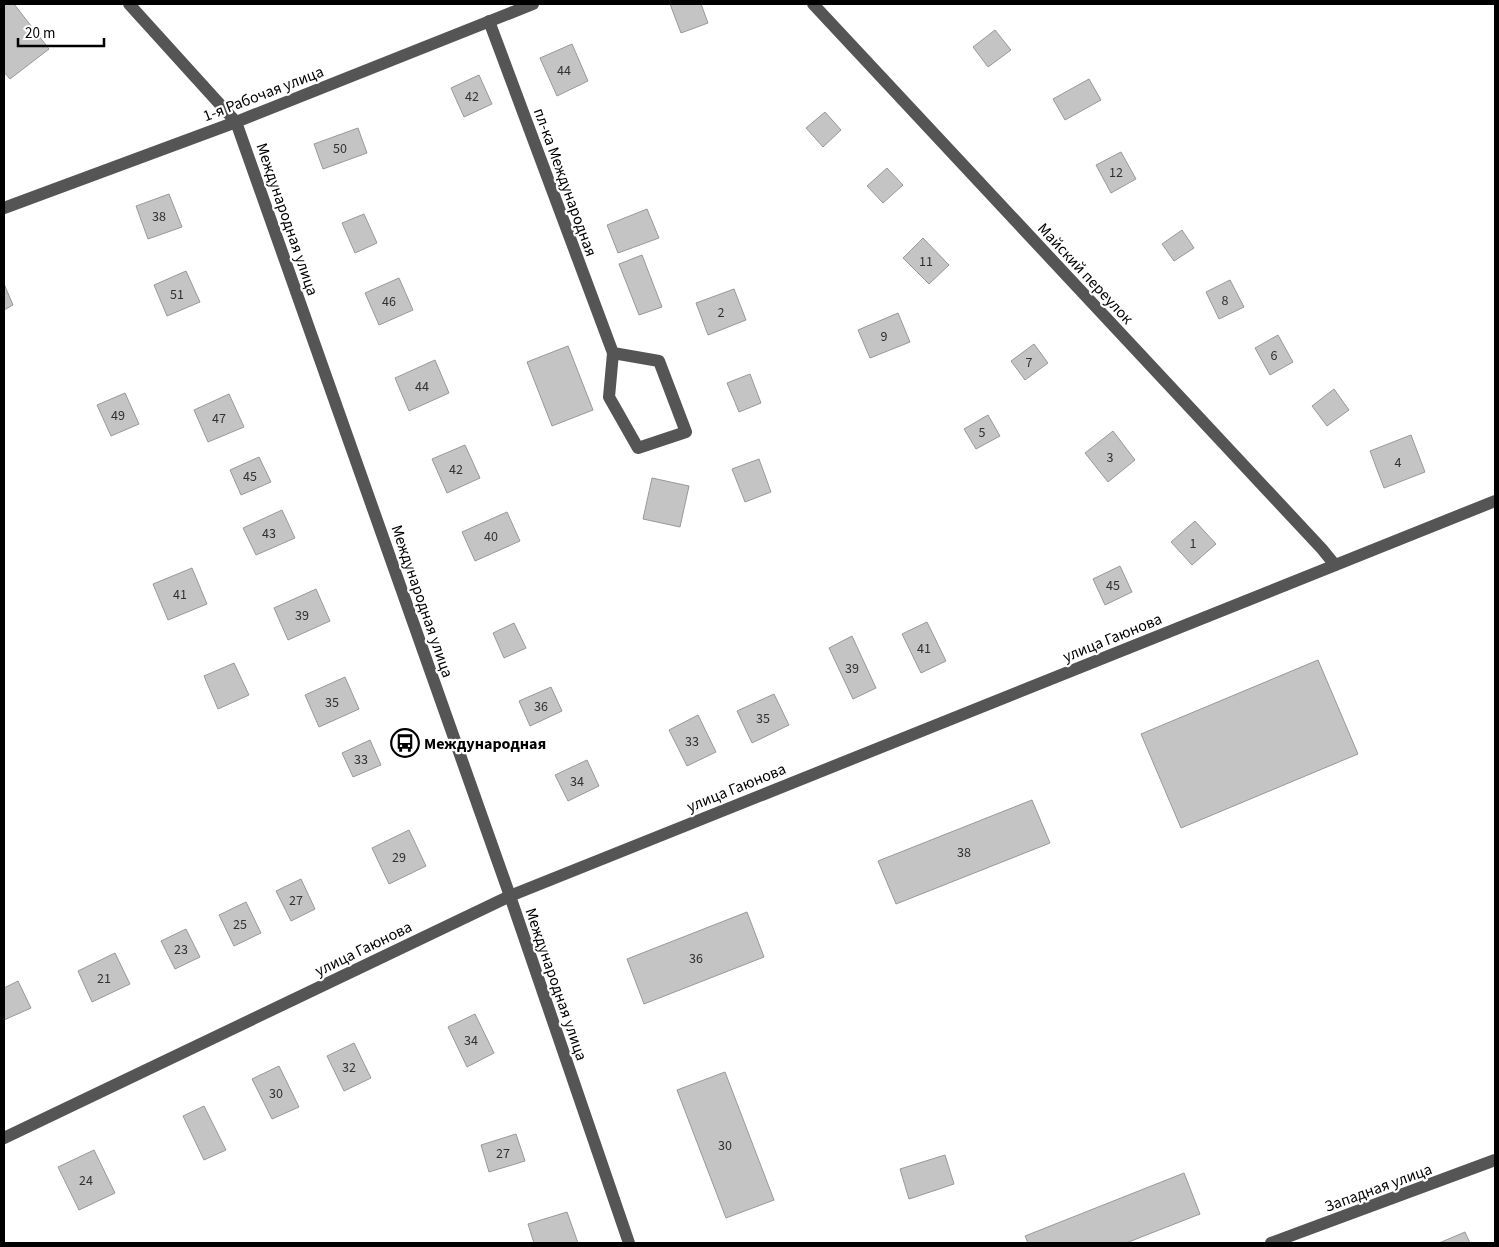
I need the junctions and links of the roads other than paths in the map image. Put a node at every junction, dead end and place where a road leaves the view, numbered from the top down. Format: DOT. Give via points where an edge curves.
graph roads {
  1 [pos="533,4"];
  2 [pos="813,4"];
  3 [pos="133,5"];
  4 [pos="489,21"];
  5 [pos="236,122"];
  6 [pos="4,208"];
  7 [pos="613,353"];
  8 [pos="1495,501"];
  9 [pos="1335,565"];
  10 [pos="510,896"];
  11 [pos="4,1138"];
  12 [pos="1495,1160"];
  13 [pos="629,1243"];
  14 [pos="1271,1243"];
  1 -- 4 [label="street, 1-я Рабочая улица"];
  2 -- 9 [label="street, Майский переулок"];
  3 -- 5 [label="street, Международная улица"];
  4 -- 5 [label="street, 1-я Рабочая улица"];
  4 -- 7 [label="street, пл-ка Международная"];
  5 -- 6 [label="street, 1-я Рабочая улица"];
  5 -- 10 [label="street, Международная улица"];
  7 -- 7 [label="street, пл-ка Международная" via="609,397 638,448 686,432 659,361"];
  8 -- 9 [label="street, улица Гаюнова"];
  9 -- 10 [label="street, улица Гаюнова"];
  10 -- 11 [label="street, улица Гаюнова"];
  10 -- 13 [label="street, Международная улица"];
  12 -- 14 [label="street, Западная улица"];
}
